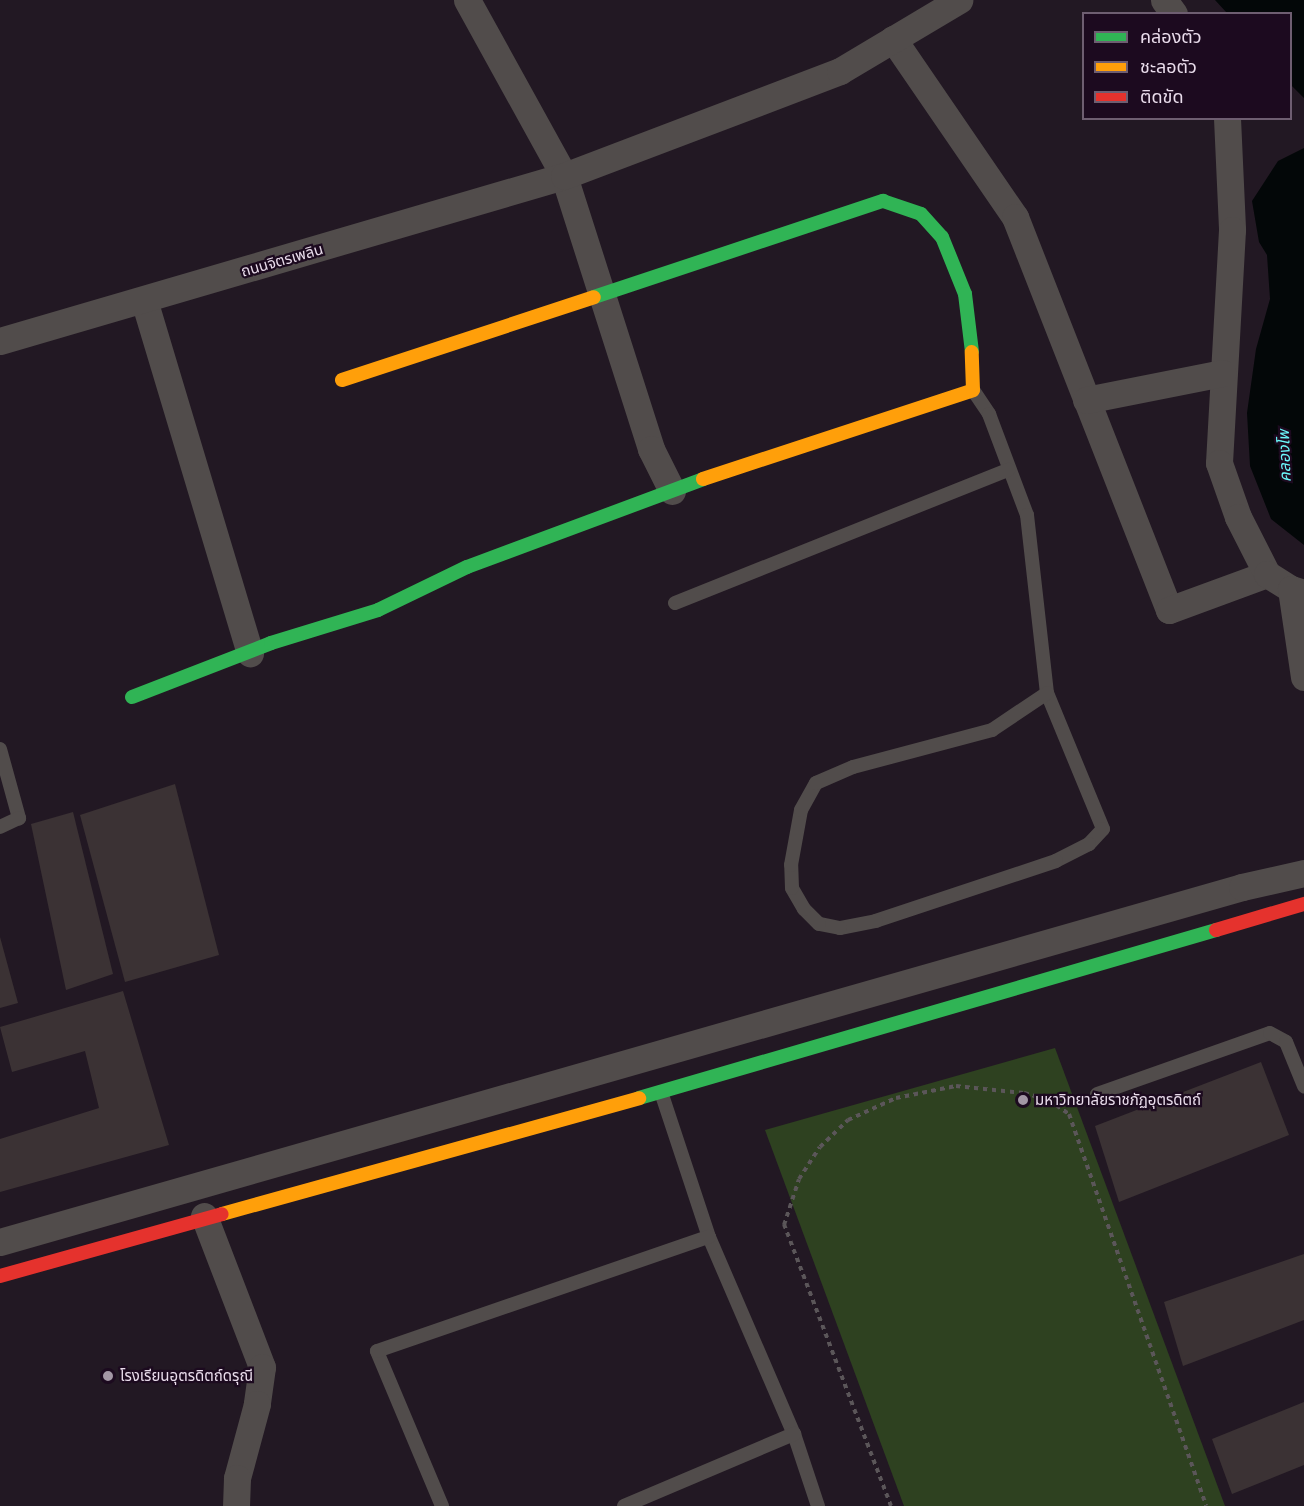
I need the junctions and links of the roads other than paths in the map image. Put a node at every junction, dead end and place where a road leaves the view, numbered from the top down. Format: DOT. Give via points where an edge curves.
graph roads {
  1 [pos="467,0"];
  2 [pos="958,0"];
  3 [pos="893,39"];
  4 [pos="1227,120"];
  5 [pos="564,176"];
  6 [pos="599,294"];
  7 [pos="144,300"];
  8 [pos="0,342"];
  9 [pos="1222,373"];
  10 [pos="342,380"];
  11 [pos="973,390"];
  12 [pos="1086,400"];
  13 [pos="1008,470"];
  14 [pos="672,491"];
  15 [pos="1267,574"];
  16 [pos="1297,591"];
  17 [pos="675,603"];
  18 [pos="250,653"];
  19 [pos="1304,677"];
  20 [pos="1047,693"];
  21 [pos="132,697"];
  22 [pos="0,749"];
  23 [pos="0,827"];
  24 [pos="1304,873"];
  25 [pos="1304,904"];
  26 [pos="802,1016"];
  27 [pos="812,1050"];
  28 [pos="1304,1086"];
  29 [pos="661,1092"];
  30 [pos="1097,1094"];
  31 [pos="204,1216"];
  32 [pos="709,1237"];
  33 [pos="0,1242"];
  34 [pos="0,1276"];
  35 [pos="794,1434"];
  36 [pos="236,1506"];
  37 [pos="442,1506"];
  38 [pos="624,1506"];
  39 [pos="818,1506"];
  1 -- 5 [label="street"];
  2 -- 3 [label="street, ถนนจิตรเพลิน"];
  3 -- 5 [label="street, ถนนจิตรเพลิน" via="840,71"];
  3 -- 12 [label="street" via="1015,217"];
  4 -- 9 [label="street" via="1232,230 1230,322"];
  5 -- 6 [label="street"];
  5 -- 7 [label="street, ถนนจิตรเพลิน"];
  6 -- 10 [label="street"];
  6 -- 11 [label="street" via="854,208 883,201 905,206 921,214 942,237 965,294"];
  6 -- 14 [label="street" via="651,449"];
  7 -- 8 [label="street, ถนนจิตรเพลิน"];
  7 -- 18 [label="street"];
  9 -- 12 [label="street"];
  9 -- 15 [label="street" via="1219,462 1238,517"];
  11 -- 13 [label="lane" via="989,414"];
  11 -- 14 [label="street"];
  12 -- 15 [label="street" via="1169,610"];
  13 -- 17 [label="lane"];
  13 -- 20 [label="lane" via="1028,515"];
  14 -- 18 [label="street" via="467,567 378,610"];
  15 -- 16 [label="street"];
  16 -- 19 [label="street"];
  18 -- 21 [label="street"];
  20 -- 20 [label="lane" via="1103,829 1089,844 1056,861 876,921 840,928 819,924 804,909 792,888 791,865 801,810 816,783 853,767 992,730"];
  22 -- 23 [label="lane" via="20,818"];
  24 -- 26 [label="street" via="1231,890"];
  25 -- 27 [label="street"];
  26 -- 27 [label="street"];
  26 -- 33 [label="street"];
  27 -- 29 [label="street"];
  28 -- 30 [label="lane" via="1286,1042 1270,1033"];
  29 -- 31 [label="street"];
  29 -- 32 [label="lane"];
  31 -- 34 [label="street"];
  31 -- 36 [label="street" via="262,1367 257,1404 237,1478"];
  32 -- 35 [label="lane"];
  32 -- 37 [label="lane" via="377,1351"];
  35 -- 38 [label="lane"];
  35 -- 39 [label="lane"];
}
